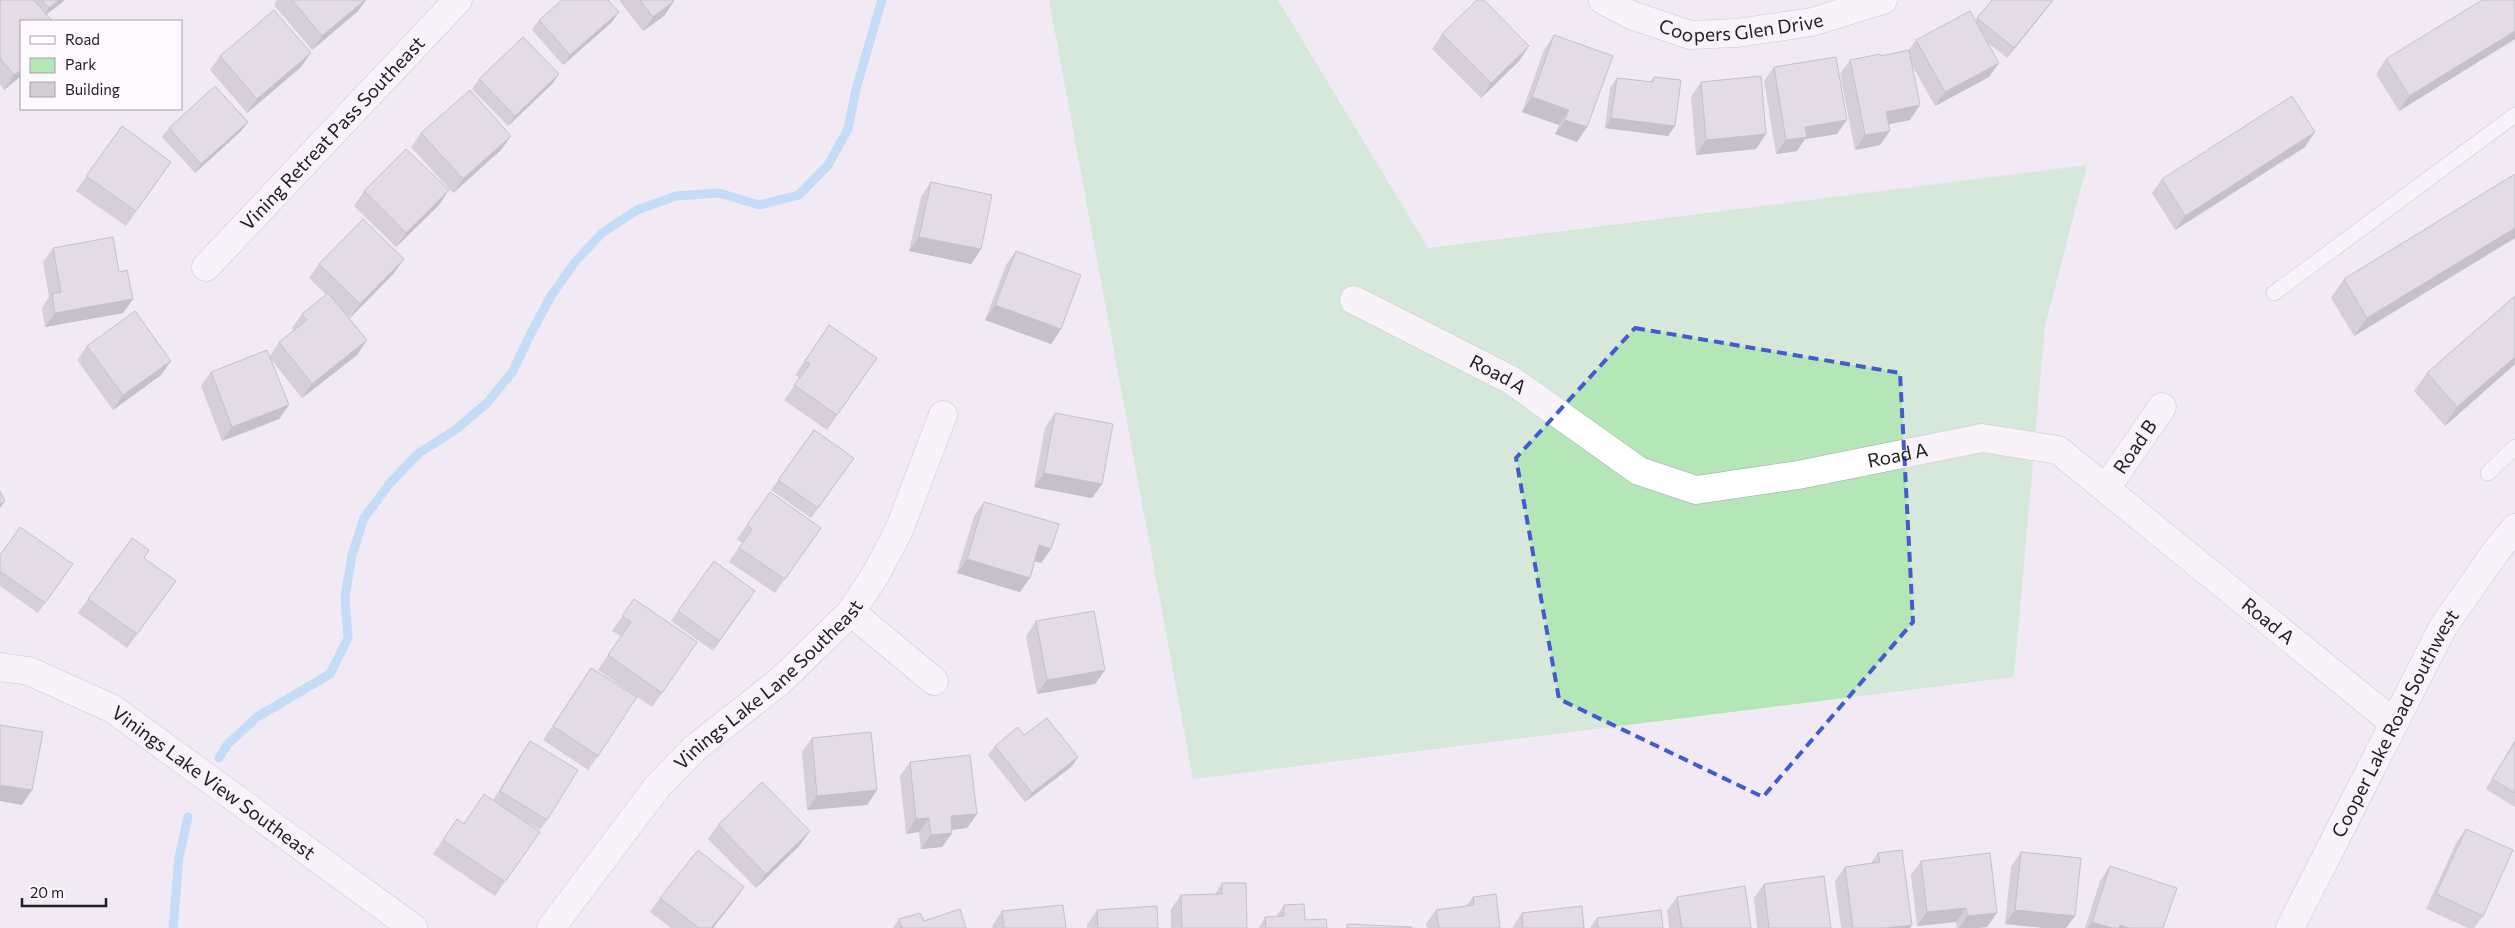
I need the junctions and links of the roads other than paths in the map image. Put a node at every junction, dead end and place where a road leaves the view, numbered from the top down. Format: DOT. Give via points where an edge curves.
graph roads {
  1 [pos="458,0"];
  2 [pos="1603,0"];
  3 [pos="1883,0"];
  4 [pos="2515,115"];
  5 [pos="206,267"];
  6 [pos="2274,293"];
  7 [pos="1354,300"];
  8 [pos="2162,407"];
  9 [pos="943,415"];
  10 [pos="2515,446"];
  11 [pos="2488,473"];
  12 [pos="2107,487"];
  13 [pos="2515,528"];
  14 [pos="851,612"];
  15 [pos="0,667"];
  16 [pos="934,681"];
  17 [pos="2394,723"];
  18 [pos="413,928"];
  19 [pos="551,928"];
  20 [pos="2290,928"];
  1 -- 5 [label="street, Vining Retreat Pass Southeast"];
  2 -- 3 [label="street, Coopers Glen Drive" via="1631,15 1690,35 1737,33 1812,22"];
  4 -- 6 [label="lane"];
  7 -- 12 [label="street, Road A" via="1511,380 1639,471 1696,490 1798,475 1982,438 2058,450"];
  8 -- 12 [label="street, Road B"];
  9 -- 14 [label="street, Vinings Lake Lane Southeast" via="899,530"];
  10 -- 11 [label="lane"];
  12 -- 17 [label="street, Road A"];
  13 -- 17 [label="street, Cooper Lake Road Southwest" via="2443,627"];
  14 -- 16 [label="street"];
  14 -- 19 [label="street, Vinings Lake Lane Southeast" via="779,682 695,748 656,788"];
  15 -- 18 [label="street, Vinings Lake View Southeast" via="29,671 113,709"];
  17 -- 20 [label="street, Cooper Lake Road Southwest"];
}
